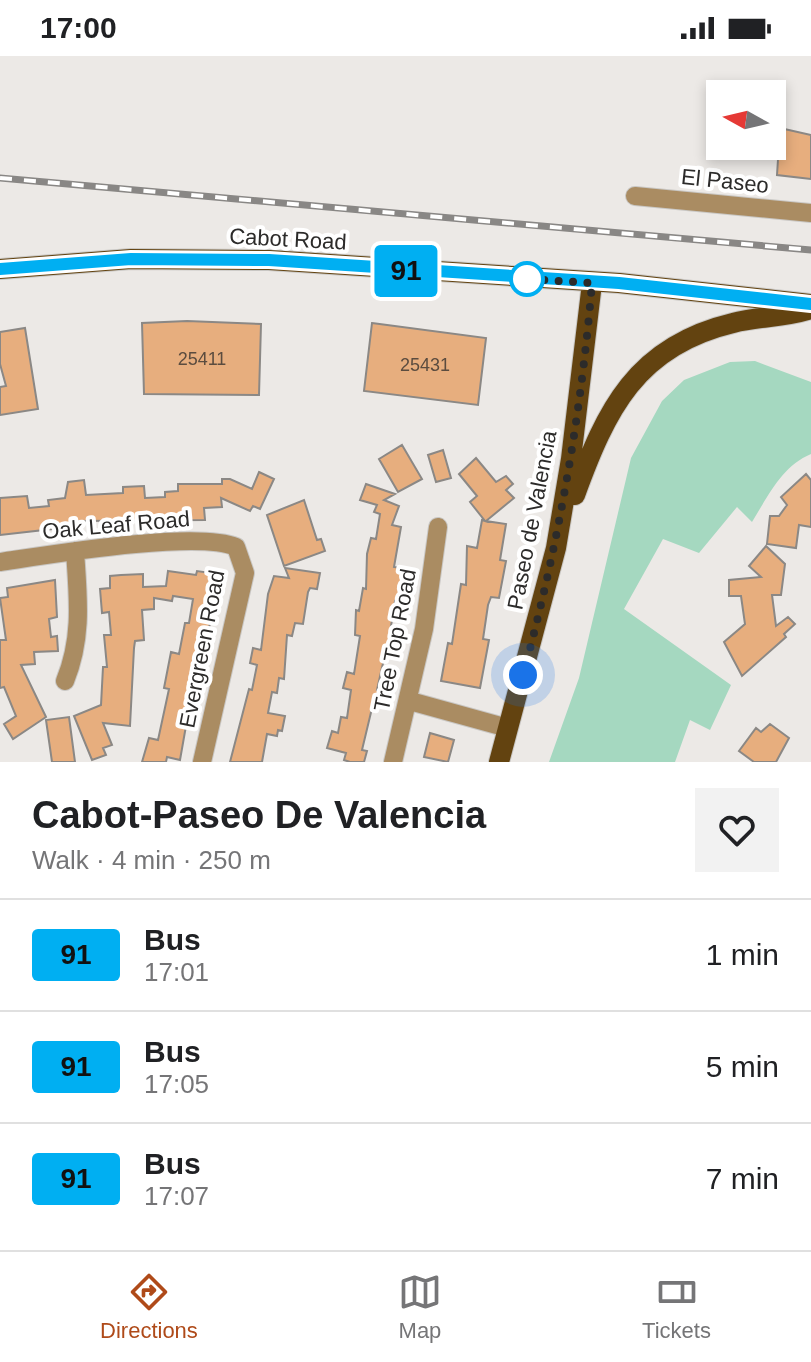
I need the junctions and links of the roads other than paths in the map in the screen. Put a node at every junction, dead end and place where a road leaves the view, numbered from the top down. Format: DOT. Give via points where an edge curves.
graph roads {
  1 [pos="635,196"];
  2 [pos="811,213"];
  3 [pos="0,269"];
  4 [pos="592,283"];
  5 [pos="811,306"];
  6 [pos="438,527"];
  7 [pos="236,547"];
  8 [pos="556,548"];
  9 [pos="75,551"];
  10 [pos="0,562"];
  11 [pos="65,681"];
  12 [pos="410,701"];
  13 [pos="508,728"];
  14 [pos="202,762"];
  15 [pos="393,762"];
  16 [pos="499,762"];
  1 -- 2 [label="street, El Paseo"];
  3 -- 4 [label="main road, Cabot Road" via="218,258"];
  4 -- 5 [label="main road, Cabot Road"];
  4 -- 8 [label="main road, Paseo de Valencia"];
  5 -- 8 [label="main road" via="787,317 700,332 634,378 602,425"];
  6 -- 12 [label="street, Tree Top Road"];
  7 -- 9 [label="street, Oak Leaf Road" via="212,541"];
  7 -- 14 [label="street, Evergreen Road" via="245,573"];
  8 -- 13 [label="main road, Paseo de Valencia"];
  9 -- 10 [label="street, Oak Leaf Road"];
  9 -- 11 [label="street" via="80,627"];
  12 -- 13 [label="street"];
  12 -- 15 [label="street, Tree Top Road"];
  13 -- 16 [label="main road, Paseo de Valencia"];
}
